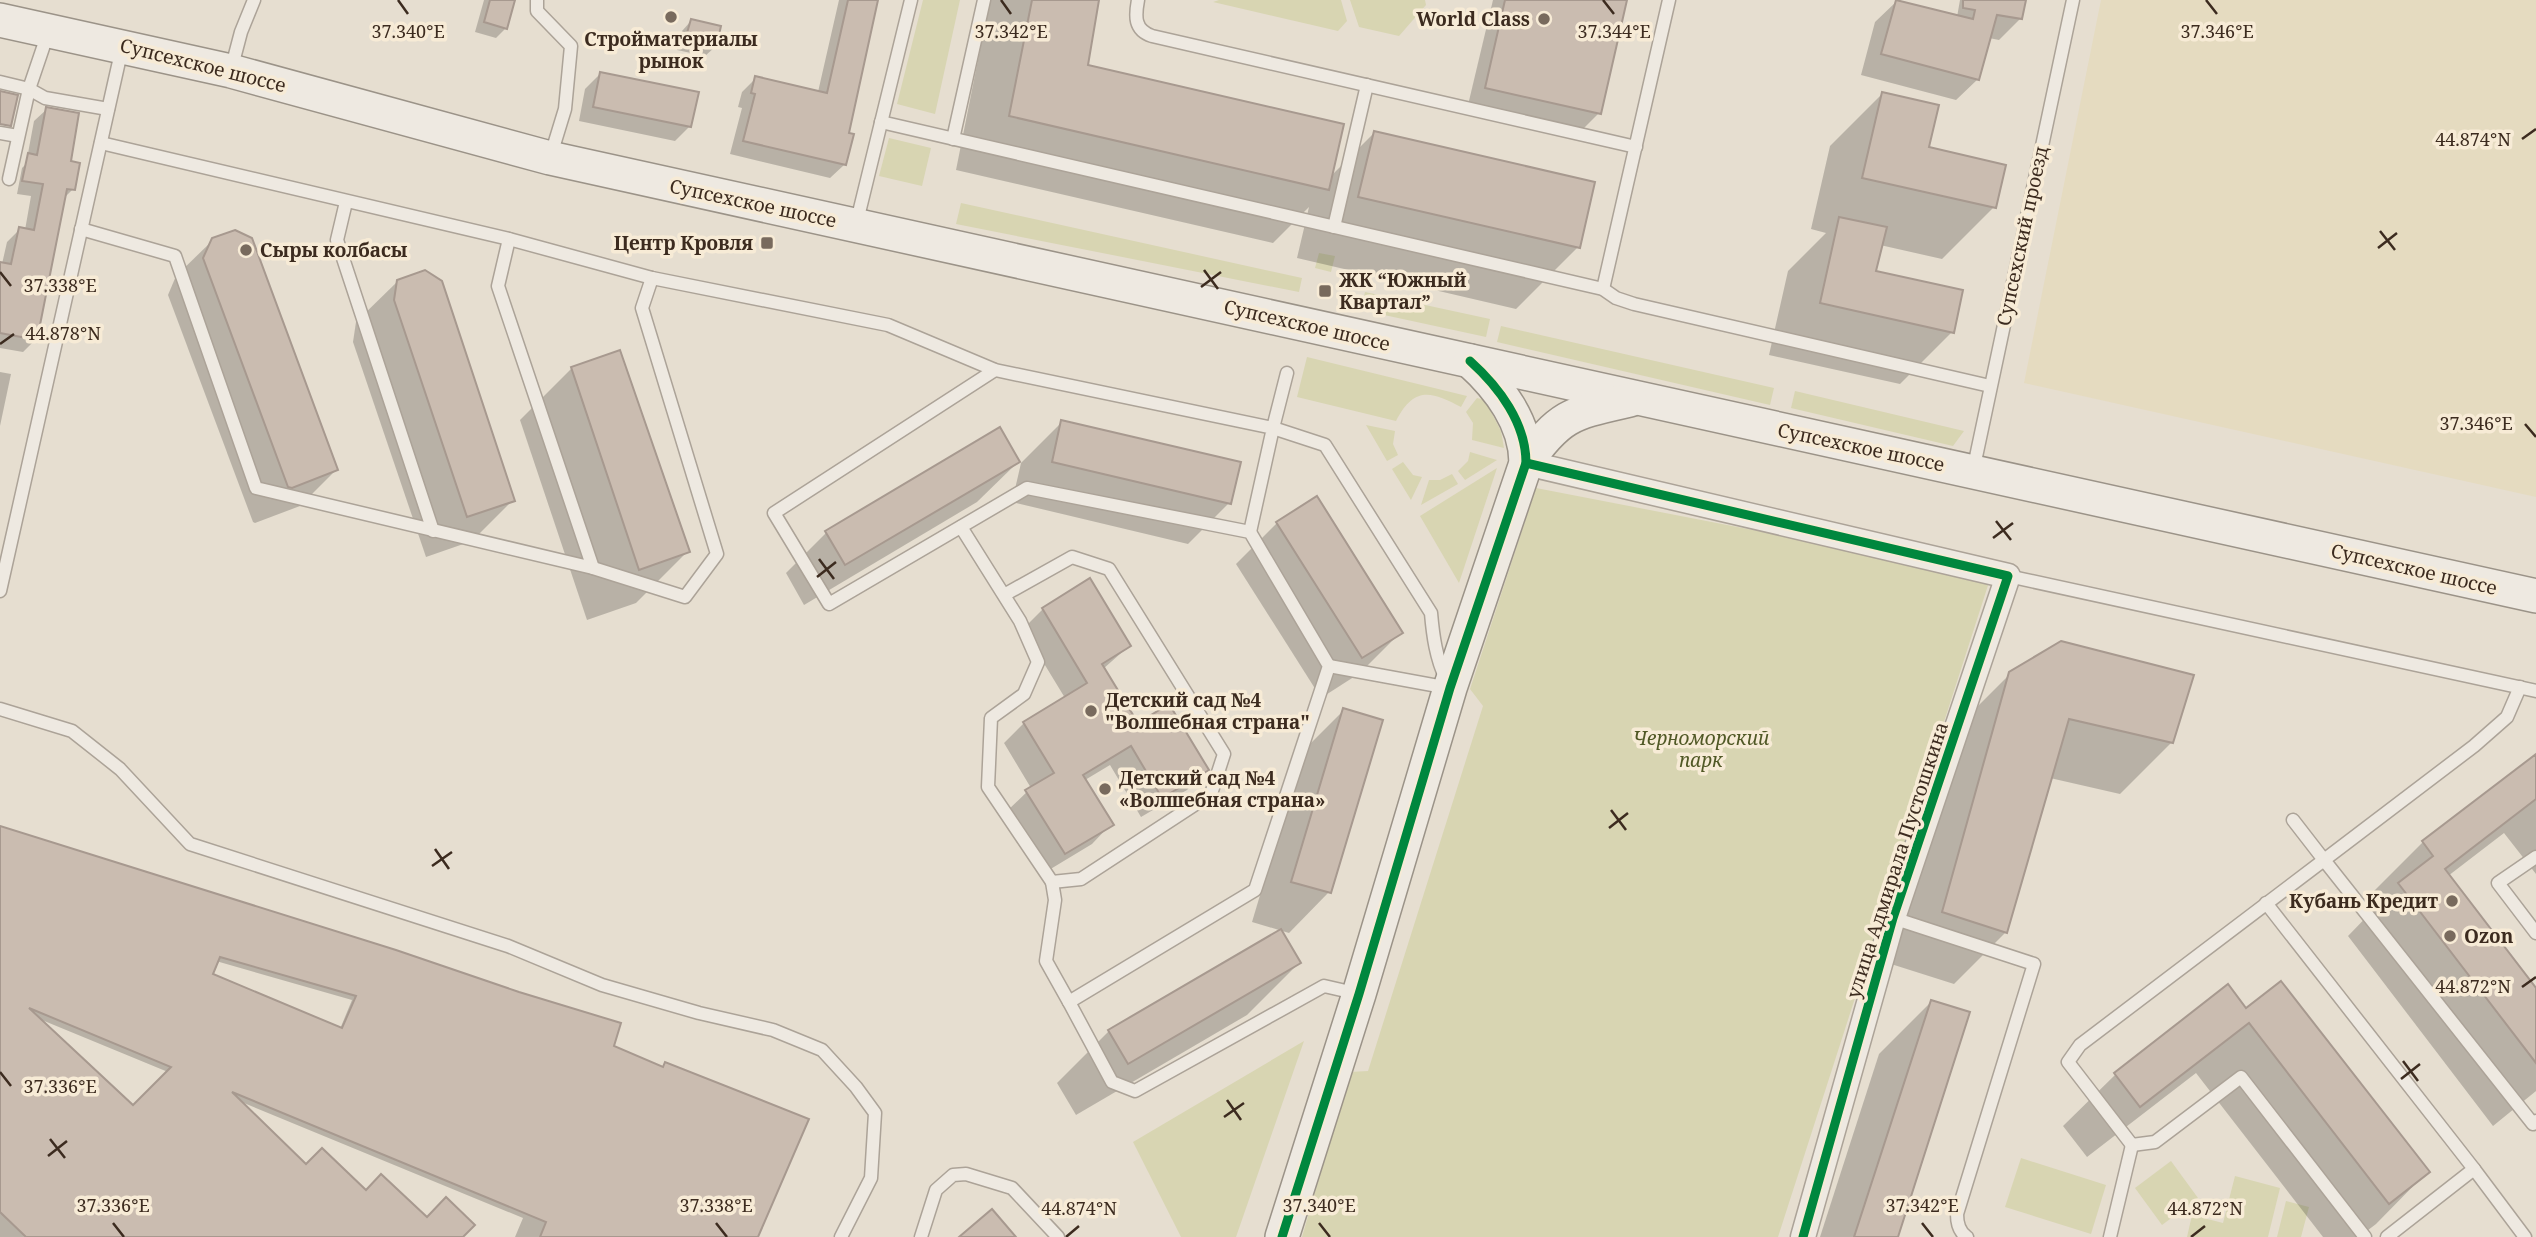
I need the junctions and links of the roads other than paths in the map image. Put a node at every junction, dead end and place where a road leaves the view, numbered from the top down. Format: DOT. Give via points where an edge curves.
graph roads {
  1 [pos="254,0"];
  2 [pos="537,0"];
  3 [pos="911,0"];
  4 [pos="984,0"];
  5 [pos="1138,0"];
  6 [pos="1669,0"];
  7 [pos="2073,0"];
  8 [pos="0,20"];
  9 [pos="49,29"];
  10 [pos="123,45"];
  11 [pos="231,71"];
  12 [pos="0,82"];
  13 [pos="1367,85"];
  14 [pos="29,89"];
  15 [pos="108,109"];
  16 [pos="881,122"];
  17 [pos="0,133"];
  18 [pos="18,136"];
  19 [pos="953,139"];
  20 [pos="101,144"];
  21 [pos="1636,147"];
  22 [pos="550,158"];
  23 [pos="9,179"];
  24 [pos="346,202"];
  25 [pos="856,226"];
  26 [pos="1334,227"];
  27 [pos="81,229"];
  28 [pos="509,239"];
  29 [pos="652,278"];
  30 [pos="1603,289"];
  31 [pos="1470,361"];
  32 [pos="995,370"];
  33 [pos="1287,373"];
  34 [pos="1990,386"];
  35 [pos="1639,398"];
  36 [pos="1273,428"];
  37 [pos="1526,463"];
  38 [pos="1972,471"];
  39 [pos="961,527"];
  40 [pos="433,531"];
  41 [pos="1250,532"];
  42 [pos="593,568"];
  43 [pos="2008,576"];
  44 [pos="0,591"];
  45 [pos="1004,595"];
  46 [pos="2536,596"];
  47 [pos="1329,666"];
  48 [pos="2520,687"];
  49 [pos="1450,688"];
  50 [pos="2536,691"];
  51 [pos="0,709"];
  52 [pos="2293,820"];
  53 [pos="2536,857"];
  54 [pos="2324,860"];
  55 [pos="1052,881"];
  56 [pos="2266,904"];
  57 [pos="1893,918"];
  58 [pos="2536,933"];
  59 [pos="1359,995"];
  60 [pos="1069,1002"];
  61 [pos="2535,1124"];
  62 [pos="2132,1145"];
  63 [pos="2474,1169"];
  64 [pos="841,1237"];
  65 [pos="921,1237"];
  66 [pos="1058,1237"];
  67 [pos="1282,1237"];
  68 [pos="1802,1237"];
  69 [pos="1967,1237"];
  70 [pos="2110,1237"];
  71 [pos="2365,1237"];
  72 [pos="2386,1237"];
  73 [pos="2525,1237"];
  1 -- 11 [label="lane"];
  2 -- 22 [label="lane" via="537,11 571,46 565,108"];
  3 -- 16 [label="lane"];
  4 -- 19 [label="lane"];
  5 -- 13 [label="lane" via="1136,21 1144,33"];
  6 -- 21 [label="lane"];
  7 -- 34 [label="lane, Супсехский проезд"];
  8 -- 9 [label="main road, Супсехское шоссе"];
  9 -- 10 [label="main road, Супсехское шоссе"];
  9 -- 14 [label="lane"];
  10 -- 11 [label="main road, Супсехское шоссе"];
  10 -- 15 [label="lane"];
  11 -- 22 [label="main road, Супсехское шоссе"];
  12 -- 14 [label="lane"];
  13 -- 21 [label="lane"];
  13 -- 26 [label="lane"];
  14 -- 15 [label="lane" via="45,98"];
  14 -- 18 [label="lane"];
  15 -- 20 [label="lane"];
  16 -- 19 [label="lane"];
  16 -- 25 [label="lane"];
  17 -- 18 [label="lane"];
  18 -- 23 [label="lane"];
  19 -- 26 [label="lane"];
  20 -- 24 [label="lane"];
  20 -- 27 [label="lane"];
  21 -- 30 [label="lane"];
  22 -- 25 [label="main road, Супсехское шоссе"];
  24 -- 28 [label="lane"];
  24 -- 40 [label="lane" via="337,240"];
  25 -- 31 [label="main road, Супсехское шоссе"];
  26 -- 30 [label="lane"];
  27 -- 40 [label="lane" via="175,256 256,488"];
  27 -- 44 [label="lane"];
  28 -- 29 [label="lane"];
  28 -- 42 [label="lane" via="498,286"];
  29 -- 32 [label="lane" via="888,325"];
  29 -- 42 [label="lane" via="642,308 717,554 685,597"];
  30 -- 34 [label="lane" via="1634,304"];
  31 -- 35 [label="main road, Супсехское шоссе"];
  31 -- 37 [label="main road" via="1512,411 1522,433"];
  32 -- 36 [label="lane"];
  32 -- 39 [label="lane" via="774,513 829,604"];
  33 -- 36 [label="lane"];
  34 -- 38 [label="lane, Супсехский проезд"];
  35 -- 37 [label="main road" via="1568,418"];
  35 -- 38 [label="main road, Супсехское шоссе"];
  36 -- 41 [label="lane"];
  36 -- 49 [label="lane" via="1325,445 1431,613 1440,667"];
  37 -- 43 [label="street"];
  37 -- 49 [label="main road"];
  38 -- 46 [label="main road, Супсехское шоссе"];
  39 -- 41 [label="lane" via="1027,488"];
  39 -- 45 [label="lane"];
  40 -- 42 [label="lane"];
  41 -- 47 [label="lane"];
  43 -- 48 [label="lane"];
  43 -- 57 [label="street, улица Адмирала Пустошкина"];
  45 -- 55 [label="lane" via="1038,662 1024,694 991,718 988,787"];
  45 -- 55 [label="lane" via="1072,557 1109,569 1224,754 1211,794 1082,879"];
  47 -- 49 [label="lane"];
  47 -- 60 [label="lane" via="1255,890"];
  48 -- 50 [label="lane"];
  48 -- 54 [label="lane" via="2507,717"];
  49 -- 59 [label="main road"];
  51 -- 64 [label="lane" via="72,731 120,769 190,844 508,946 602,985 773,1030 822,1050 875,1113 872,1178"];
  52 -- 54 [label="lane"];
  53 -- 58 [label="lane" via="2498,883"];
  54 -- 56 [label="lane"];
  54 -- 61 [label="lane"];
  55 -- 60 [label="lane" via="1055,900 1046,961"];
  56 -- 62 [label="lane" via="2080,1045 2068,1062"];
  56 -- 63 [label="lane"];
  57 -- 68 [label="street, улица Адмирала Пустошкина"];
  57 -- 69 [label="lane" via="2034,964 1956,1214"];
  59 -- 60 [label="lane" via="1324,986 1135,1091 1112,1082"];
  59 -- 67 [label="main road"];
  62 -- 70 [label="lane"];
  62 -- 71 [label="lane" via="2155,1142 2241,1077"];
  63 -- 72 [label="lane"];
  63 -- 73 [label="lane"];
  65 -- 66 [label="lane" via="936,1190 953,1175 965,1174 1012,1188"];
}
